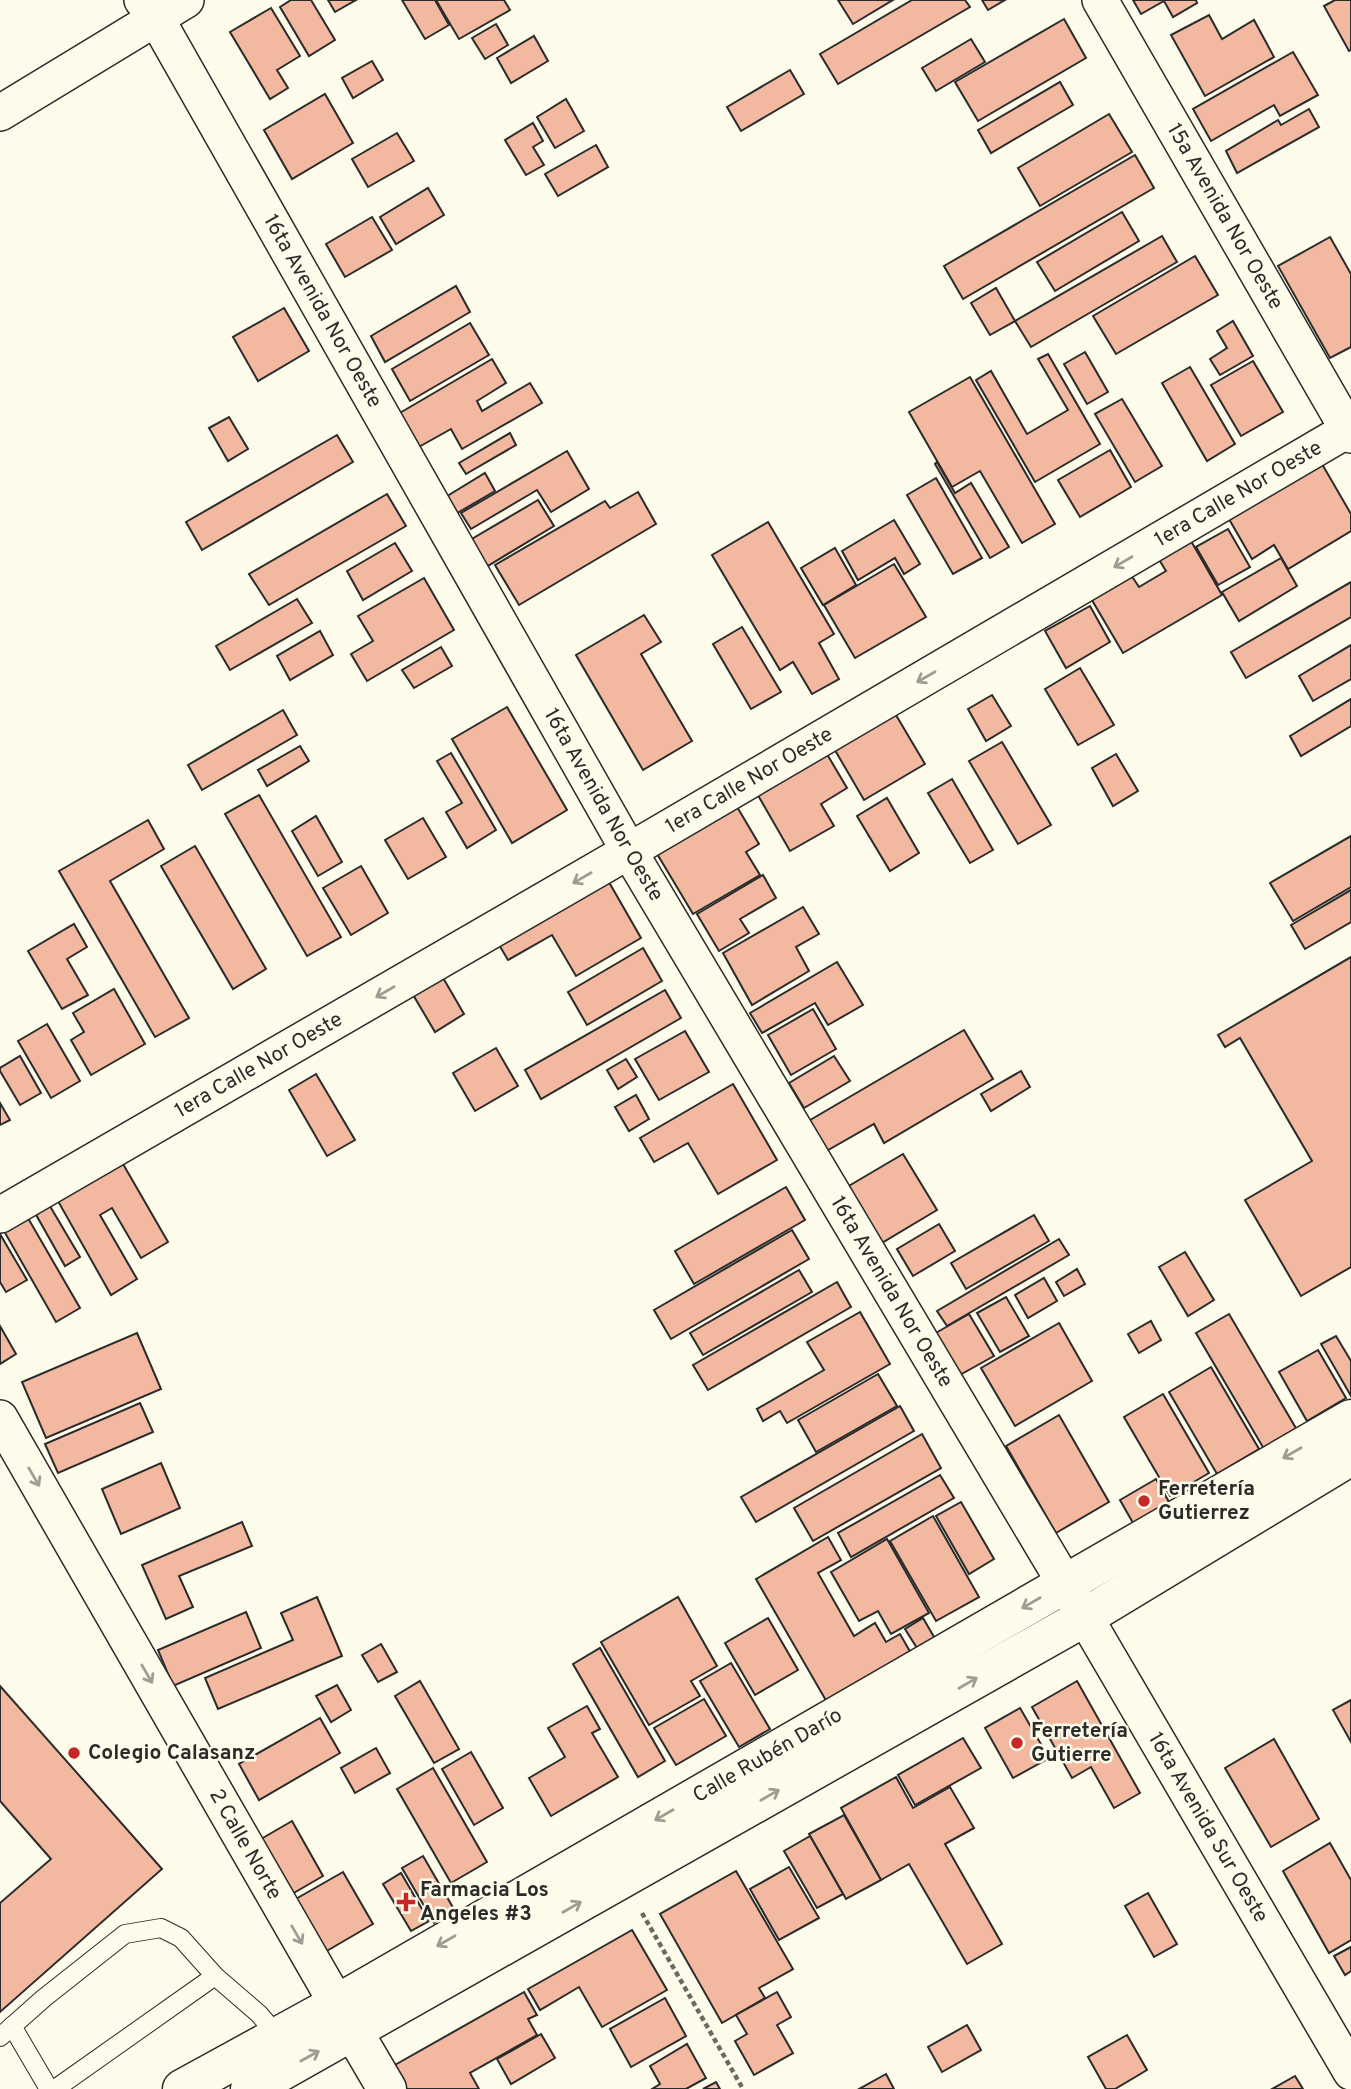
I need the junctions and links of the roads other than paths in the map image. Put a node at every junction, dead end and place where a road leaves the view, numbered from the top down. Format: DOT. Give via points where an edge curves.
graph roads {
  1 [pos="186,0"];
  2 [pos="1100,0"];
  3 [pos="149,9"];
  4 [pos="0,113"];
  5 [pos="1350,431"];
  6 [pos="628,851"];
  7 [pos="0,1215"];
  8 [pos="0,1418"];
  9 [pos="1351,1419"];
  10 [pos="1351,1456"];
  11 [pos="1064,1584"];
  12 [pos="1085,1617"];
  13 [pos="612,1865"];
  14 [pos="215,1976"];
  15 [pos="345,2017"];
  16 [pos="6,2031"];
  17 [pos="277,2035"];
  18 [pos="1351,2072"];
  19 [pos="49,2089"];
  20 [pos="55,2089"];
  21 [pos="182,2089"];
  22 [pos="250,2089"];
  23 [pos="387,2089"];
  1 -- 3 [label="street"];
  2 -- 5 [label="street, 15a Avenida Nor Oeste"];
  3 -- 4 [label="street"];
  3 -- 6 [label="street, 16ta Avenida Nor Oeste"];
  5 -- 6 [label="street, 1era Calle Nor Oeste, one-way"];
  6 -- 7 [label="street, 1era Calle Nor Oeste, one-way"];
  6 -- 11 [label="street, 16ta Avenida Nor Oeste"];
  8 -- 15 [label="street, 2 Calle Norte, one-way"];
  9 -- 11 [label="street, Calle Rubén Darío, one-way"];
  10 -- 12 [label="street, Calle Rubén Darío"];
  11 -- 12 [label="street, 16ta Avenida Sur Oeste"];
  11 -- 13 [label="street, Calle Rubén Darío, one-way"];
  13 -- 12 [label="street, Calle Rubén Darío, one-way"];
  12 -- 18 [label="street, 16ta Avenida Sur Oeste"];
  13 -- 15 [label="street, Calle Rubén Darío"];
  14 -- 16 [label="lane" via="181,1938 161,1927 125,1934"];
  14 -- 17 [label="lane"];
  14 -- 20 [label="lane"];
  15 -- 17 [label="street, Calle Rubén Darío"];
  22 -- 15 [label="street, Calle Rubén Darío, one-way"];
  15 -- 23 [label="street, 2 Calle Norte"];
  16 -- 19 [label="lane"];
  17 -- 21 [label="street, Calle Rubén Darío"];
}
